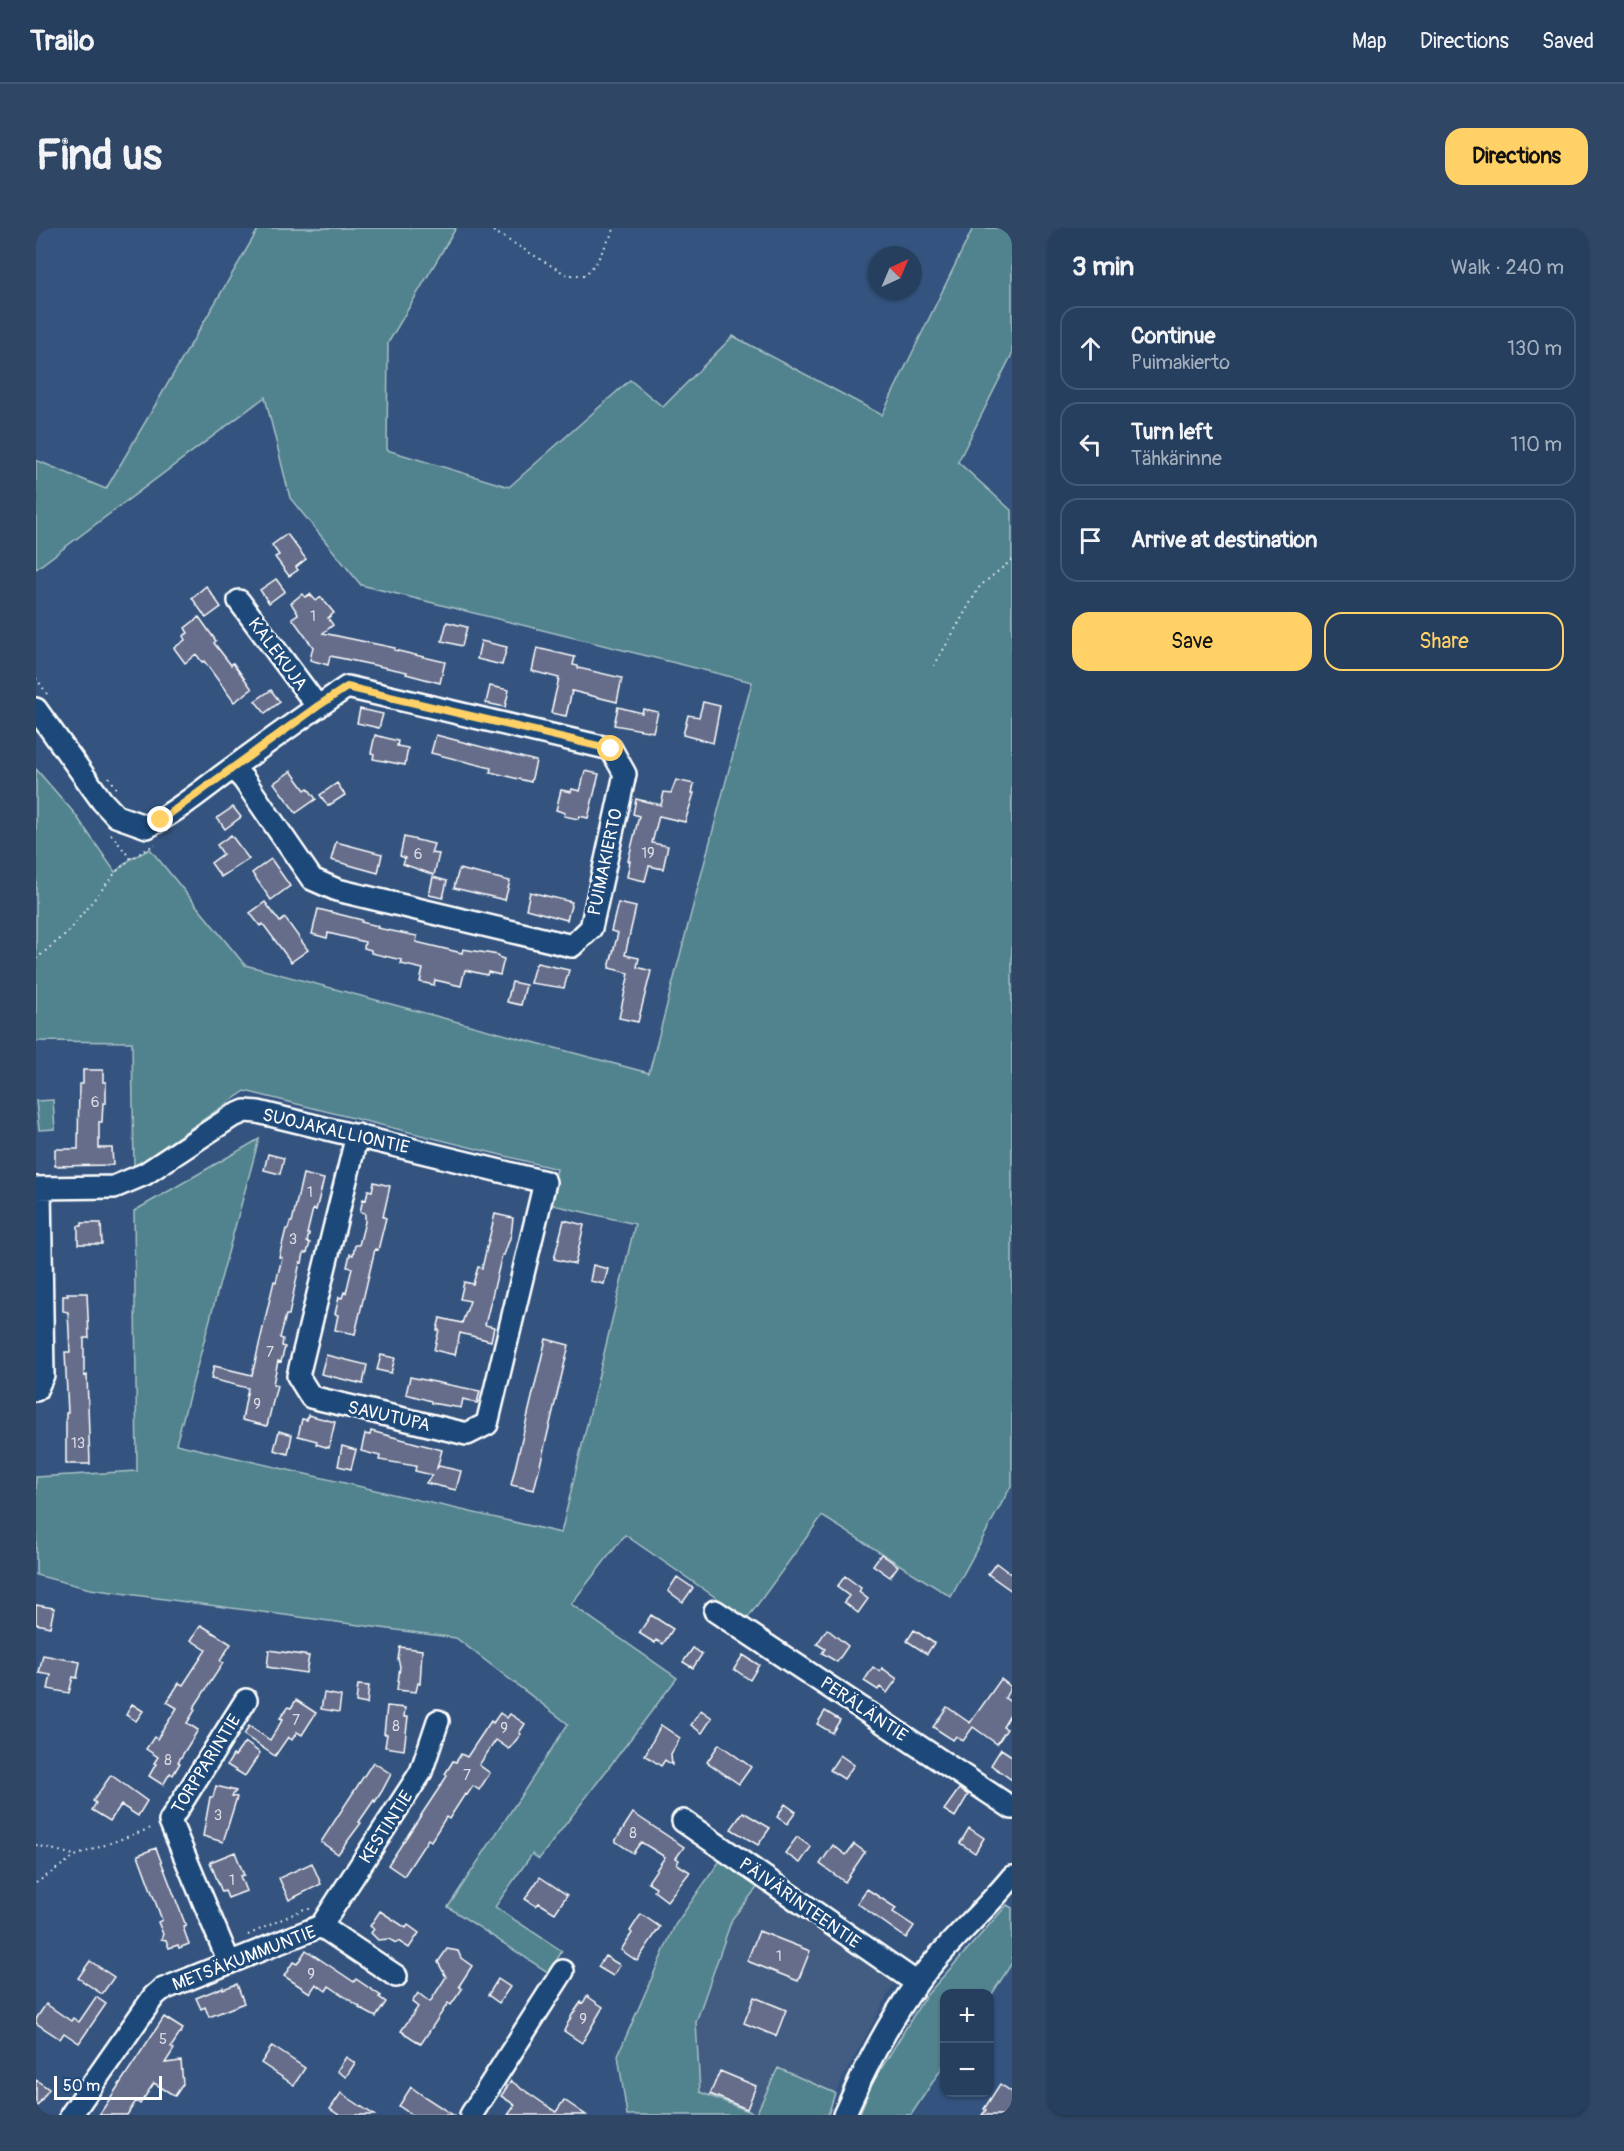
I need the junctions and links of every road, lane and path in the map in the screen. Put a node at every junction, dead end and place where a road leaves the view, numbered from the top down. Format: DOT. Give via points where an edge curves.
graph roads {
  1 [pos="488,228"];
  2 [pos="615,228"];
  3 [pos="1012,560"];
  4 [pos="239,601"];
  5 [pos="934,666"];
  6 [pos="36,678"];
  7 [pos="43,703"];
  8 [pos="318,706"];
  9 [pos="233,768"];
  10 [pos="104,771"];
  11 [pos="124,799"];
  12 [pos="130,859"];
  13 [pos="36,959"];
  14 [pos="357,1136"];
  15 [pos="545,1182"];
  16 [pos="38,1188"];
  17 [pos="36,1390"];
  18 [pos="715,1611"];
  19 [pos="246,1700"];
  20 [pos="438,1721"];
  21 [pos="1012,1808"];
  22 [pos="170,1821"];
  23 [pos="683,1821"];
  24 [pos="36,1845"];
  25 [pos="75,1856"];
  26 [pos="1012,1877"];
  27 [pos="36,1883"];
  28 [pos="1004,1903"];
  29 [pos="321,1926"];
  30 [pos="229,1962"];
  31 [pos="563,1971"];
  32 [pos="396,1976"];
  33 [pos="917,1983"];
  34 [pos="71,2115"];
  35 [pos="471,2115"];
  36 [pos="844,2115"];
  1 -- 2 [label="path" via="567,275 585,275"];
  3 -- 5 [label="path" via="980,586"];
  4 -- 8 [label="street, KALEKUJA"];
  6 -- 7 [label="path"];
  7 -- 9 [label="street" via="102,801 116,816 147,827"];
  8 -- 9 [label="street"];
  8 -- 9 [label="street, PUIMAKIERTO" via="347,687 611,749 625,774 591,928 572,946 338,890 312,879"];
  10 -- 11 [label="path"];
  12 -- 13 [label="path" via="67,933"];
  14 -- 15 [label="street, SUOJAKALLIONTIE"];
  14 -- 15 [label="street, SAVUTUPA" via="298,1376 311,1397 466,1434 487,1424"];
  14 -- 16 [label="street, SUOJAKALLIONTIE" via="245,1111 121,1185"];
  16 -- 17 [label="street" via="43,1375"];
  18 -- 21 [label="street, PERÄLÄNTIE"];
  19 -- 22 [label="street, TORPPARINTIE"];
  20 -- 29 [label="street, KESTINTIE" via="422,1772"];
  22 -- 25 [label="path"];
  22 -- 30 [label="street, TORPPARINTIE"];
  23 -- 33 [label="street, PÄIVÄRINTEENTIE"];
  24 -- 25 [label="path"];
  25 -- 27 [label="path"];
  26 -- 28 [label="street"];
  28 -- 33 [label="street" via="951,1942"];
  29 -- 30 [label="street, METSÄKUMMUNTIE"];
  29 -- 32 [label="street, METSÄKUMMUNTIE"];
  30 -- 34 [label="street, METSÄKUMMUNTIE" via="154,1995"];
  31 -- 35 [label="street"];
  33 -- 36 [label="street" via="879,2042"];
}
